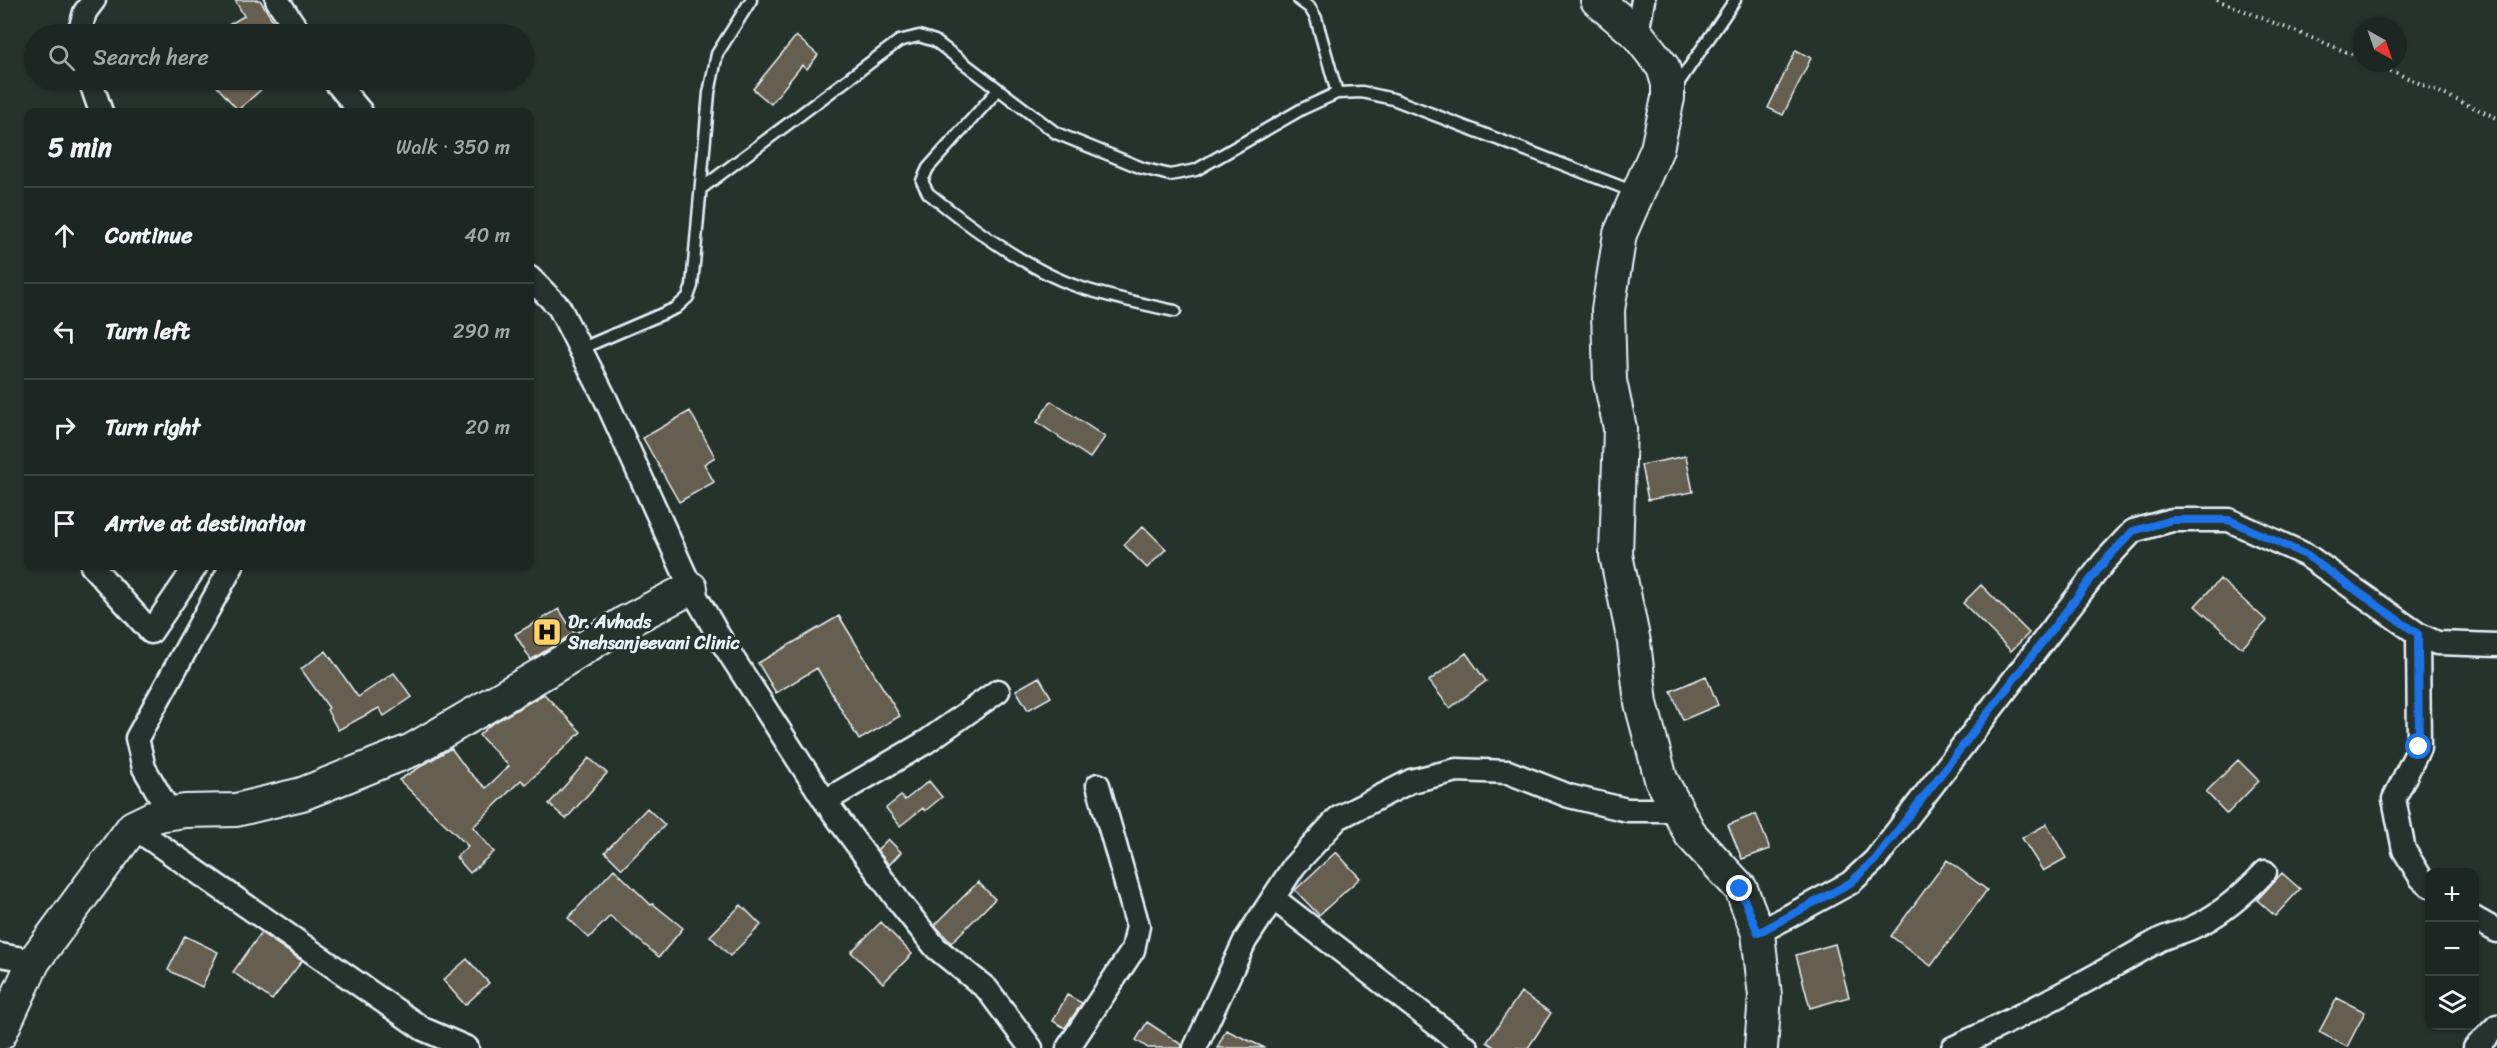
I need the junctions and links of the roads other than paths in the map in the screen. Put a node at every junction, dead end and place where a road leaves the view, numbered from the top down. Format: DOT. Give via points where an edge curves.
graph roads {
  1 [pos="94,0"];
  2 [pos="277,0"];
  3 [pos="751,0"];
  4 [pos="1299,0"];
  5 [pos="1597,0"];
  6 [pos="1643,0"];
  7 [pos="1735,0"];
  8 [pos="82,24"];
  9 [pos="293,24"];
  10 [pos="1637,34"];
  11 [pos="93,90"];
  12 [pos="342,90"];
  13 [pos="998,90"];
  14 [pos="1337,93"];
  15 [pos="1668,98"];
  16 [pos="100,108"];
  17 [pos="358,108"];
  18 [pos="702,188"];
  19 [pos="1637,193"];
  20 [pos="534,282"];
  21 [pos="1175,311"];
  22 [pos="580,349"];
  23 [pos="96,570"];
  24 [pos="189,570"];
  25 [pos="230,570"];
  26 [pos="692,588"];
  27 [pos="2418,634"];
  28 [pos="2497,645"];
  29 [pos="998,691"];
  30 [pos="1098,785"];
  31 [pos="825,801"];
  32 [pos="1677,810"];
  33 [pos="170,813"];
  34 [pos="133,827"];
  35 [pos="2265,872"];
  36 [pos="2425,882"];
  37 [pos="1273,898"];
  38 [pos="2479,920"];
  39 [pos="2497,931"];
  40 [pos="1758,933"];
  41 [pos="0,955"];
  42 [pos="34,961"];
  43 [pos="2497,1026"];
  44 [pos="0,1034"];
  45 [pos="467,1048"];
  46 [pos="1031,1048"];
  47 [pos="1068,1048"];
  48 [pos="1195,1048"];
  49 [pos="1467,1048"];
  50 [pos="1761,1048"];
  51 [pos="1953,1048"];
  52 [pos="2475,1048"];
  1 -- 8 [label="street"];
  2 -- 9 [label="street"];
  3 -- 18 [label="lane" via="717,54"];
  4 -- 14 [label="lane" via="1316,18"];
  5 -- 10 [label="street"];
  6 -- 10 [label="street"];
  7 -- 15 [label="lane"];
  10 -- 15 [label="street" via="1663,67"];
  11 -- 16 [label="street"];
  12 -- 17 [label="street"];
  13 -- 14 [label="lane" via="1056,133 1142,168 1170,175 1196,170"];
  13 -- 18 [label="lane" via="935,41 919,36 899,41"];
  13 -- 21 [label="lane" via="928,168 922,181 928,193 1024,261 1075,286"];
  14 -- 19 [label="lane" via="1362,92 1393,99"];
  15 -- 19 [label="street" via="1657,149"];
  18 -- 22 [label="lane" via="688,297 676,308"];
  19 -- 32 [label="street" via="1620,234 1608,310 1610,381 1620,428 1616,555 1634,642 1641,703 1661,779"];
  20 -- 22 [label="street" via="559,307"];
  22 -- 26 [label="street"];
  23 -- 24 [label="street" via="151,632"];
  25 -- 33 [label="street" via="137,738 144,768"];
  26 -- 31 [label="street" via="724,645"];
  26 -- 33 [label="street" via="624,623 412,750 302,794 236,810"];
  27 -- 28 [label="street" via="2437,643"];
  27 -- 36 [label="street" via="2419,747 2394,799 2404,850"];
  27 -- 40 [label="street" via="2306,555 2229,520 2172,520 2133,531 2104,562 1875,860 1850,883"];
  29 -- 31 [label="street" via="926,742"];
  30 -- 47 [label="street" via="1138,926 1132,950"];
  31 -- 46 [label="street" via="936,948 987,989"];
  32 -- 37 [label="street" via="1628,810 1569,796 1508,772 1456,770 1411,782 1338,818 1294,866"];
  32 -- 40 [label="street" via="1691,835 1740,889"];
  33 -- 34 [label="street"];
  34 -- 42 [label="street"];
  34 -- 45 [label="street" via="423,1029"];
  35 -- 51 [label="street" via="2242,897 2191,929 2162,938 2123,963"];
  37 -- 48 [label="street" via="1245,941"];
  37 -- 49 [label="street"];
  38 -- 39 [label="street"];
  40 -- 50 [label="street" via="1765,996"];
  41 -- 42 [label="street"];
  42 -- 44 [label="street"];
  43 -- 52 [label="street"];
}
